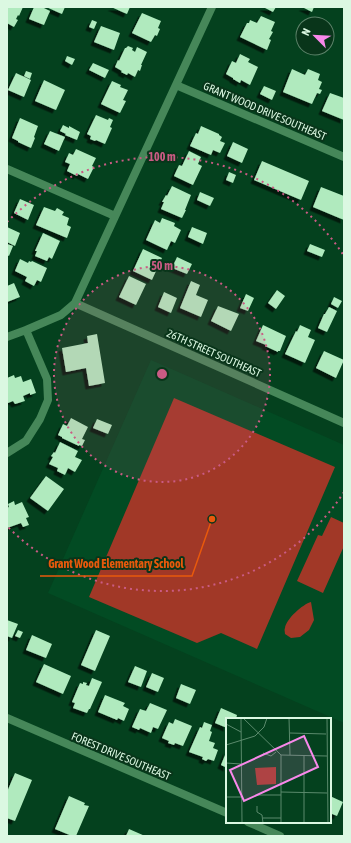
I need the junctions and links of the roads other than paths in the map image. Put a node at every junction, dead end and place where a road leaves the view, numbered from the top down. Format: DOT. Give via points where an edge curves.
graph roads {
  1 [pos="212,7"];
  2 [pos="176,85"];
  3 [pos="344,157"];
  4 [pos="7,170"];
  5 [pos="115,216"];
  6 [pos="75,303"];
  7 [pos="26,330"];
  8 [pos="7,337"];
  9 [pos="344,423"];
  10 [pos="7,453"];
  11 [pos="7,718"];
  12 [pos="226,813"];
  13 [pos="250,823"];
  14 [pos="280,836"];
  1 -- 2 [label="street"];
  2 -- 3 [label="street, GRANT WOOD DRIVE SOUTHEAST"];
  2 -- 5 [label="street"];
  4 -- 5 [label="street"];
  5 -- 6 [label="street"];
  6 -- 7 [label="street" via="61,315"];
  6 -- 9 [label="street, 26TH STREET SOUTHEAST"];
  7 -- 8 [label="street"];
  7 -- 10 [label="street" via="47,379 48,400 26,441"];
  11 -- 12 [label="street, FOREST DRIVE SOUTHEAST"];
  13 -- 14 [label="street"];
}
